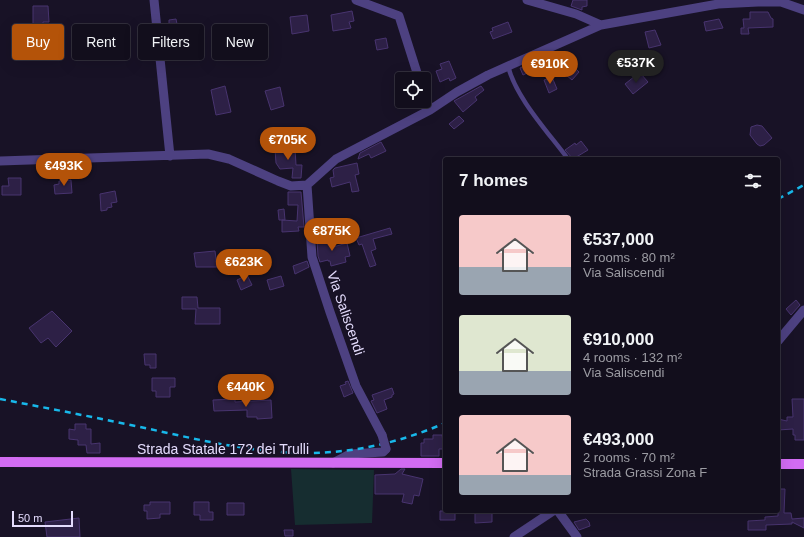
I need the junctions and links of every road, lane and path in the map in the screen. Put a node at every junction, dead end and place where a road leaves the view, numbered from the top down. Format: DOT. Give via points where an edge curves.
graph roads {
  1 [pos="154,0"];
  2 [pos="356,0"];
  3 [pos="527,0"];
  4 [pos="780,1"];
  5 [pos="804,10"];
  6 [pos="601,25"];
  7 [pos="508,66"];
  8 [pos="417,72"];
  9 [pos="430,110"];
  10 [pos="170,156"];
  11 [pos="566,157"];
  12 [pos="0,161"];
  13 [pos="307,184"];
  14 [pos="804,310"];
  15 [pos="780,339"];
  16 [pos="0,462"];
  17 [pos="333,463"];
  18 [pos="443,463"];
  19 [pos="780,464"];
  20 [pos="804,464"];
  21 [pos="550,513"];
  22 [pos="559,513"];
  23 [pos="514,537"];
  24 [pos="577,537"];
  1 -- 10 [label="street"];
  2 -- 8 [label="street" via="399,16"];
  3 -- 6 [label="street" via="576,14"];
  4 -- 5 [label="street"];
  4 -- 6 [label="street" via="718,4"];
  6 -- 7 [label="street"];
  7 -- 9 [label="street" via="457,92"];
  7 -- 11 [label="lane" via="511,79 523,99"];
  9 -- 13 [label="street" via="336,159"];
  10 -- 12 [label="street"];
  10 -- 13 [label="street" via="208,154 229,159 291,186"];
  13 -- 17 [label="street, Via Saliscendi, bridge" via="312,257 356,386 382,435 386,449 383,452 350,454"];
  14 -- 15 [label="street"];
  16 -- 17 [label="main road, Strada Statale 172 dei Trulli"];
  17 -- 18 [label="main road, Strada Statale 172 dei Trulli"];
  19 -- 20 [label="main road"];
  21 -- 23 [label="street"];
  22 -- 24 [label="street"];
}
